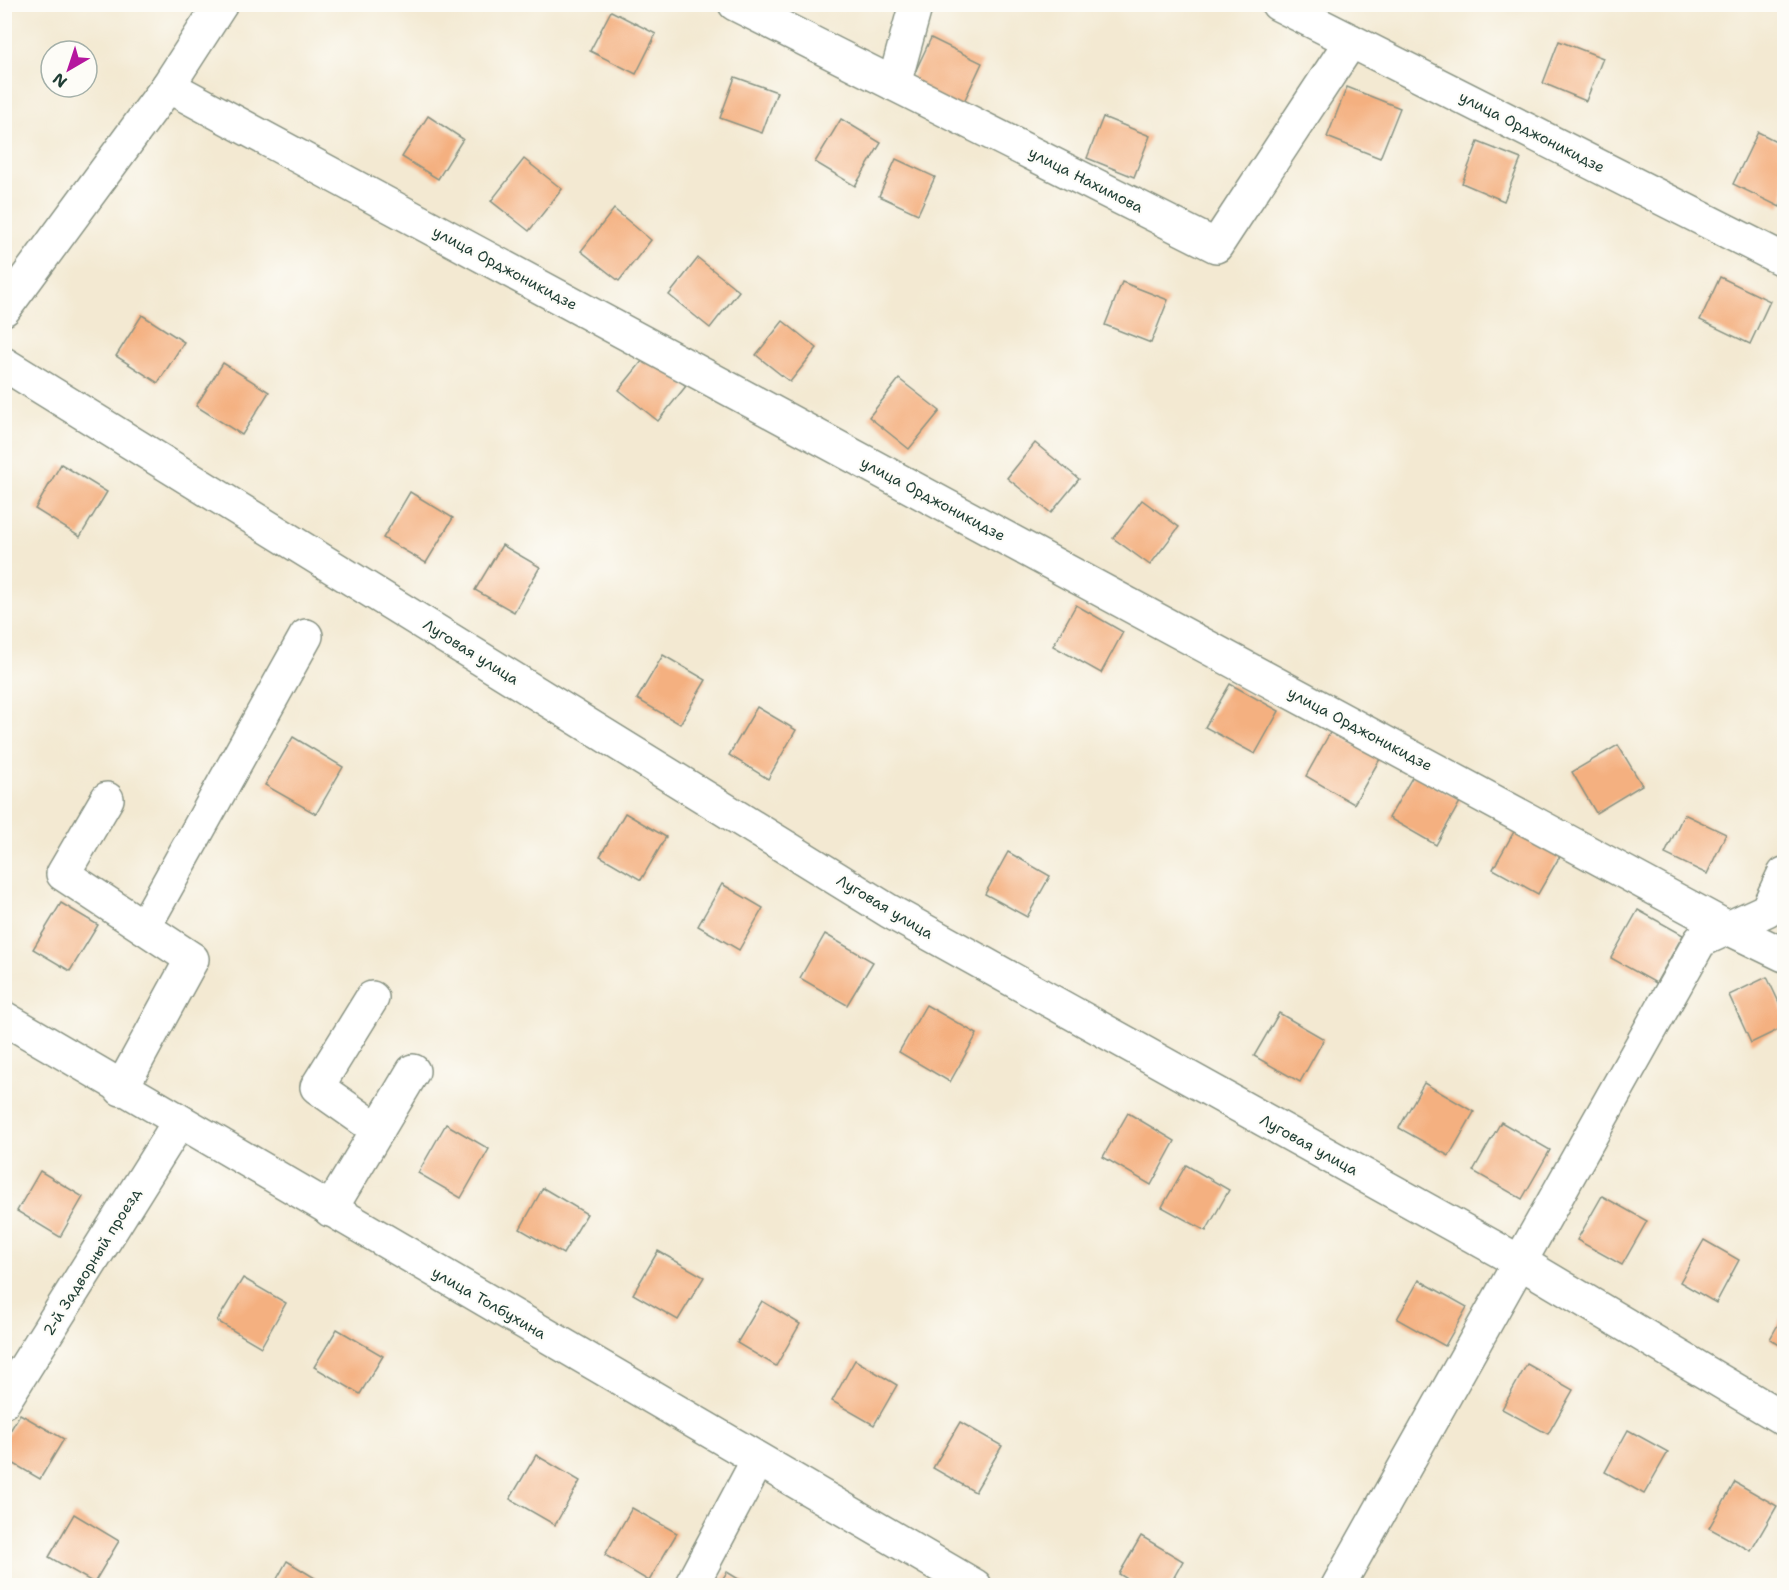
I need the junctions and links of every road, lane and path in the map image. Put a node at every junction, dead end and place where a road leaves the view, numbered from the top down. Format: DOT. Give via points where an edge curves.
graph roads {
  1 [pos="221,4"];
  2 [pos="735,4"];
  3 [pos="916,4"];
  4 [pos="1278,4"];
  5 [pos="1351,41"];
  6 [pos="894,84"];
  7 [pos="168,86"];
  8 [pos="1785,260"];
  9 [pos="4,309"];
  10 [pos="4,364"];
  11 [pos="306,636"];
  12 [pos="107,799"];
  13 [pos="1785,874"];
  14 [pos="144,927"];
  15 [pos="1728,928"];
  16 [pos="1785,955"];
  17 [pos="372,998"];
  18 [pos="4,1018"];
  19 [pos="413,1071"];
  20 [pos="121,1089"];
  21 [pos="179,1122"];
  22 [pos="378,1130"];
  23 [pos="330,1210"];
  24 [pos="1520,1262"];
  25 [pos="4,1401"];
  26 [pos="1785,1419"];
  27 [pos="758,1460"];
  28 [pos="691,1586"];
  29 [pos="975,1586"];
  30 [pos="1338,1586"];
  1 -- 7 [label="street"];
  2 -- 6 [label="street, улица Нахимова"];
  3 -- 6 [label="street"];
  4 -- 5 [label="street, улица Орджоникидзе"];
  5 -- 6 [label="street, улица Нахимова" via="1216,246"];
  5 -- 8 [label="street, улица Орджоникидзе"];
  7 -- 9 [label="street"];
  7 -- 15 [label="street, улица Орджоникидзе"];
  10 -- 24 [label="street, Луговая улица" via="889,911"];
  11 -- 14 [label="street"];
  12 -- 14 [label="street" via="63,874"];
  13 -- 15 [label="street" via="1767,910"];
  14 -- 20 [label="street" via="192,959"];
  15 -- 16 [label="street, улица Орджоникидзе"];
  15 -- 24 [label="street" via="1700,941"];
  17 -- 22 [label="street" via="317,1087"];
  18 -- 20 [label="street, улица Толбухина"];
  19 -- 22 [label="street"];
  20 -- 21 [label="street, улица Толбухина"];
  21 -- 23 [label="street, улица Толбухина"];
  21 -- 25 [label="street, 2-й Задворный проезд"];
  22 -- 23 [label="street"];
  23 -- 27 [label="street, улица Толбухина"];
  24 -- 26 [label="street, Луговая улица"];
  24 -- 30 [label="street"];
  27 -- 28 [label="street"];
  27 -- 29 [label="street, улица Толбухина"];
}
